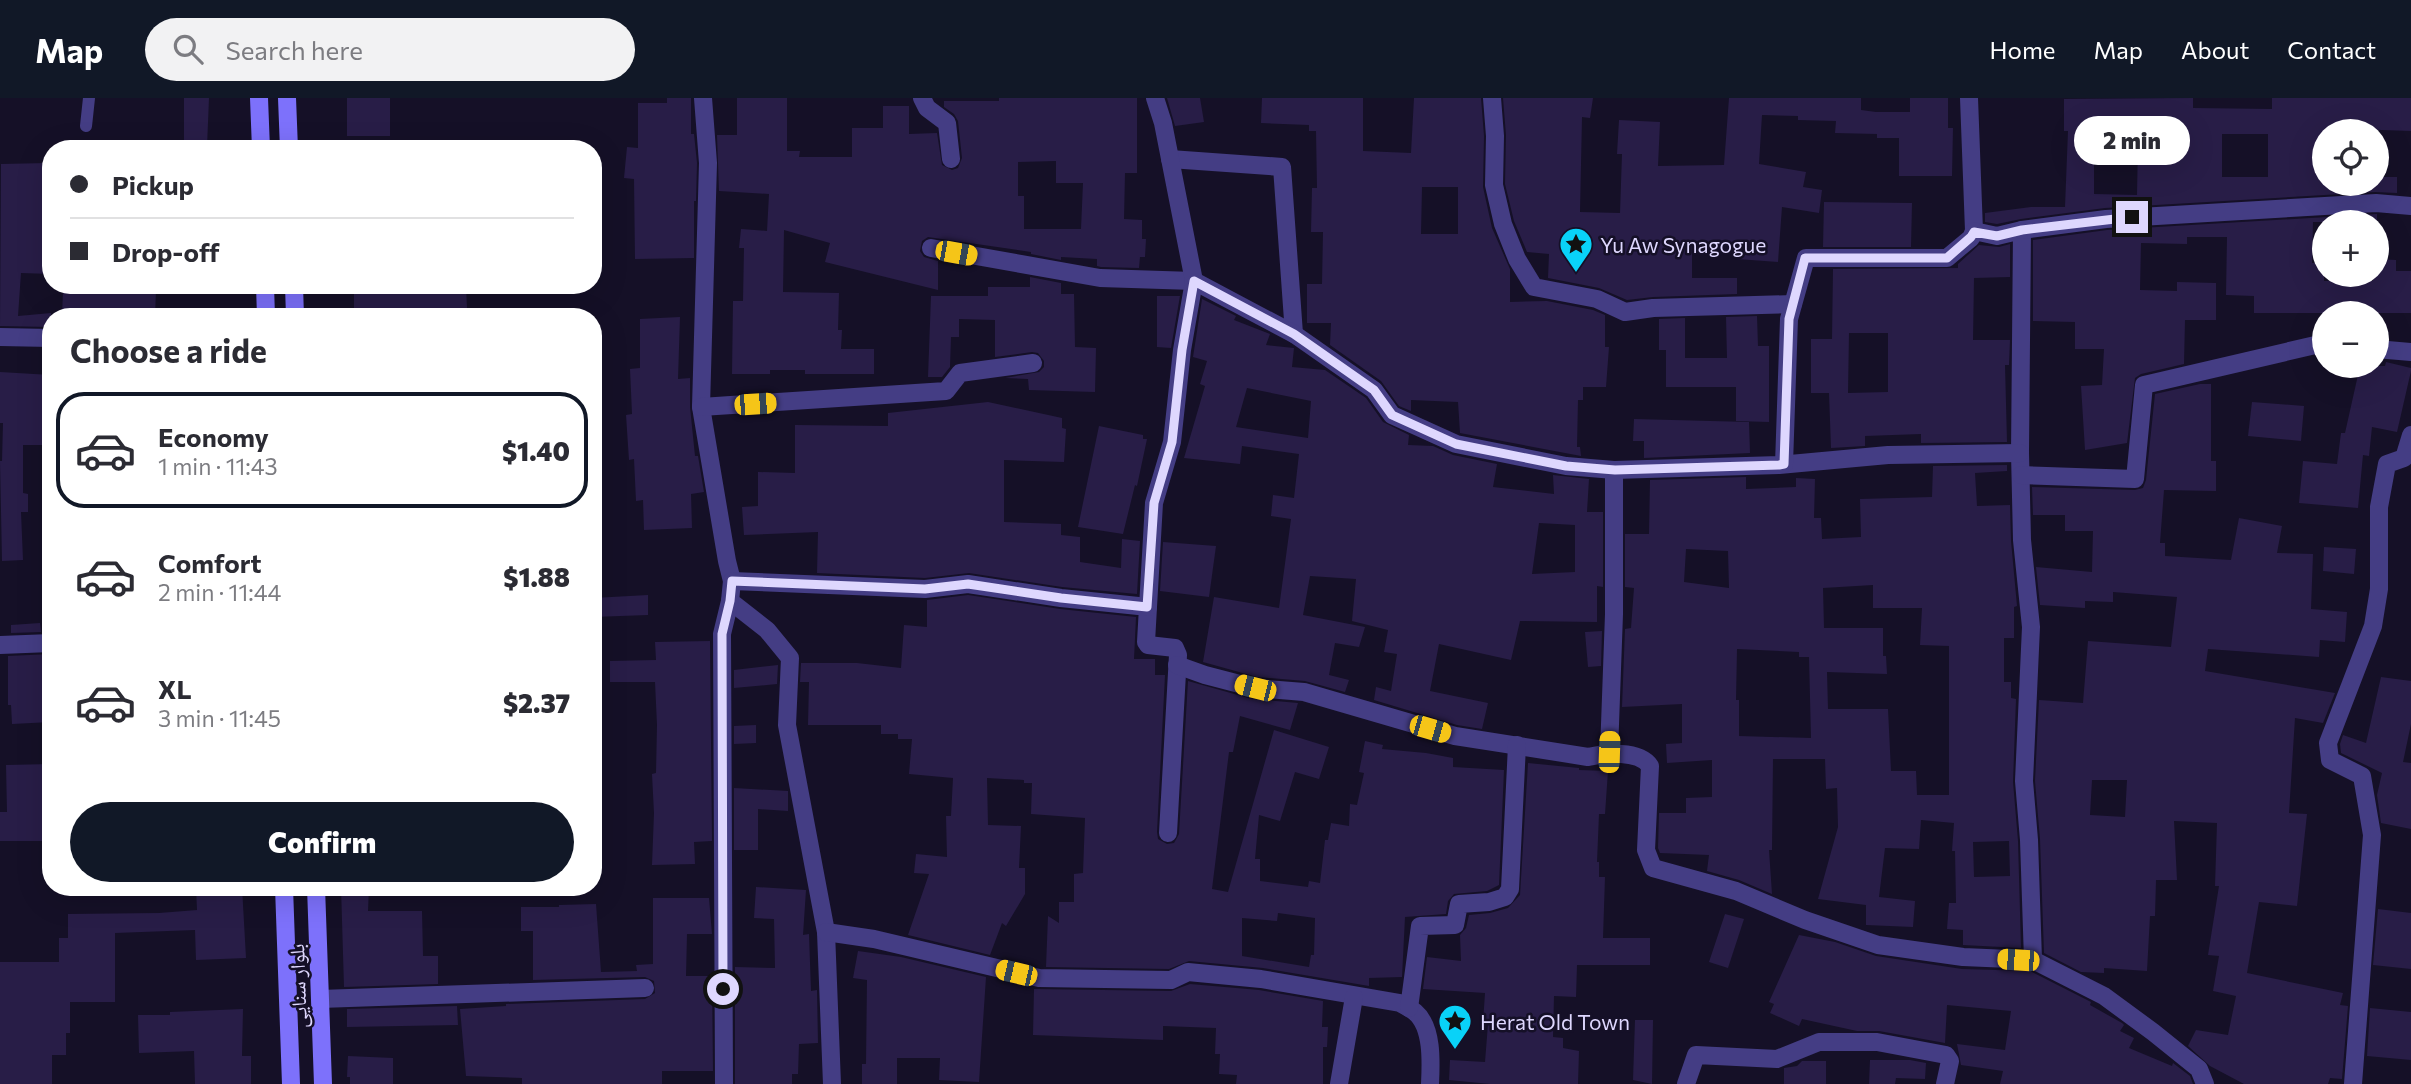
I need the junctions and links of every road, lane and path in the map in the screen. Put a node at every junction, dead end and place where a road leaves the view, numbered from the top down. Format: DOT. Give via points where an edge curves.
graph roads {
  1 [pos="89,98"];
  2 [pos="259,98"];
  3 [pos="287,98"];
  4 [pos="703,98"];
  5 [pos="922,98"];
  6 [pos="1155,98"];
  7 [pos="1492,98"];
  8 [pos="1969,98"];
  9 [pos="86,126"];
  10 [pos="261,140"];
  11 [pos="289,140"];
  12 [pos="951,159"];
  13 [pos="1170,159"];
  14 [pos="2411,206"];
  15 [pos="2022,230"];
  16 [pos="1974,232"];
  17 [pos="931,248"];
  18 [pos="1194,281"];
  19 [pos="1793,304"];
  20 [pos="1294,334"];
  21 [pos="0,337"];
  22 [pos="42,338"];
  23 [pos="2312,346"];
  24 [pos="2389,350"];
  25 [pos="2411,352"];
  26 [pos="1033,363"];
  27 [pos="701,407"];
  28 [pos="2411,435"];
  29 [pos="2020,453"];
  30 [pos="1784,464"];
  31 [pos="1615,470"];
  32 [pos="2021,475"];
  33 [pos="732,581"];
  34 [pos="730,601"];
  35 [pos="1147,607"];
  36 [pos="42,643"];
  37 [pos="0,645"];
  38 [pos="1177,665"];
  39 [pos="1517,745"];
  40 [pos="1609,752"];
  41 [pos="1168,833"];
  42 [pos="284,896"];
  43 [pos="316,896"];
  44 [pos="827,932"];
  45 [pos="2033,960"];
  46 [pos="645,988"];
  47 [pos="1354,997"];
  48 [pos="320,999"];
  49 [pos="1409,1009"];
  50 [pos="291,1084"];
  51 [pos="323,1084"];
  52 [pos="724,1084"];
  53 [pos="832,1084"];
  54 [pos="1339,1084"];
  55 [pos="1430,1084"];
  56 [pos="1686,1084"];
  57 [pos="1945,1084"];
  58 [pos="2205,1084"];
  59 [pos="2353,1084"];
  1 -- 9 [label="lane"];
  2 -- 10 [label="main road"];
  3 -- 11 [label="main road"];
  4 -- 27 [label="street" via="708,163"];
  5 -- 12 [label="street" via="947,124"];
  6 -- 13 [label="street"];
  7 -- 19 [label="street" via="1494,185 1503,224 1534,287 1597,299 1625,312"];
  8 -- 16 [label="street"];
  13 -- 18 [label="street"];
  13 -- 20 [label="street" via="1283,167"];
  14 -- 15 [label="street" via="2362,204 2106,219"];
  15 -- 16 [label="street" via="1997,236"];
  15 -- 29 [label="street"];
  16 -- 19 [label="street" via="1947,258 1805,258"];
  17 -- 18 [label="street" via="1100,278"];
  18 -- 20 [label="street"];
  18 -- 35 [label="street" via="1172,442 1154,503"];
  19 -- 30 [label="street"];
  20 -- 31 [label="street" via="1374,390 1392,415 1456,444 1566,466"];
  21 -- 22 [label="street"];
  23 -- 32 [label="street" via="2144,385 2135,479"];
  24 -- 25 [label="street"];
  26 -- 27 [label="street" via="960,373 946,391"];
  27 -- 33 [label="street"];
  28 -- 59 [label="street" via="2404,458 2386,464 2379,507 2379,589 2373,626 2328,743 2330,760 2362,776 2372,835"];
  29 -- 30 [label="street" via="1888,455"];
  29 -- 32 [label="street"];
  30 -- 31 [label="street"];
  31 -- 40 [label="street"];
  32 -- 45 [label="street" via="2031,627 2024,781"];
  33 -- 34 [label="street"];
  33 -- 35 [label="street" via="925,589 968,584"];
  34 -- 44 [label="street" via="767,630 790,658 787,725"];
  34 -- 52 [label="street" via="722,634"];
  35 -- 38 [label="street" via="1146,642 1175,648"];
  36 -- 37 [label="street"];
  38 -- 39 [label="street" via="1255,688 1304,692 1455,736"];
  38 -- 41 [label="street"];
  39 -- 40 [label="street" via="1588,757"];
  39 -- 49 [label="street" via="1510,889 1505,897 1489,902 1460,904 1455,925 1420,926"];
  40 -- 45 [label="street" via="1644,759 1650,766 1646,850 1653,868 1736,891 1878,945 1963,957"];
  42 -- 50 [label="main road, بلوار سنایی"];
  43 -- 48 [label="main road, بلوار سنایی"];
  44 -- 47 [label="street" via="1039,978 1171,980 1188,972 1261,979"];
  44 -- 53 [label="street"];
  45 -- 58 [label="street" via="2104,996 2154,1031 2199,1069"];
  46 -- 48 [label="street"];
  47 -- 49 [label="street" via="1400,1003"];
  47 -- 54 [label="street"];
  48 -- 51 [label="main road, بلوار سنایی"];
  49 -- 55 [label="street" via="1417,1013 1426,1029"];
  56 -- 57 [label="street" via="1696,1055 1777,1059 1819,1042 1877,1042 1946,1055 1950,1061"];
}
